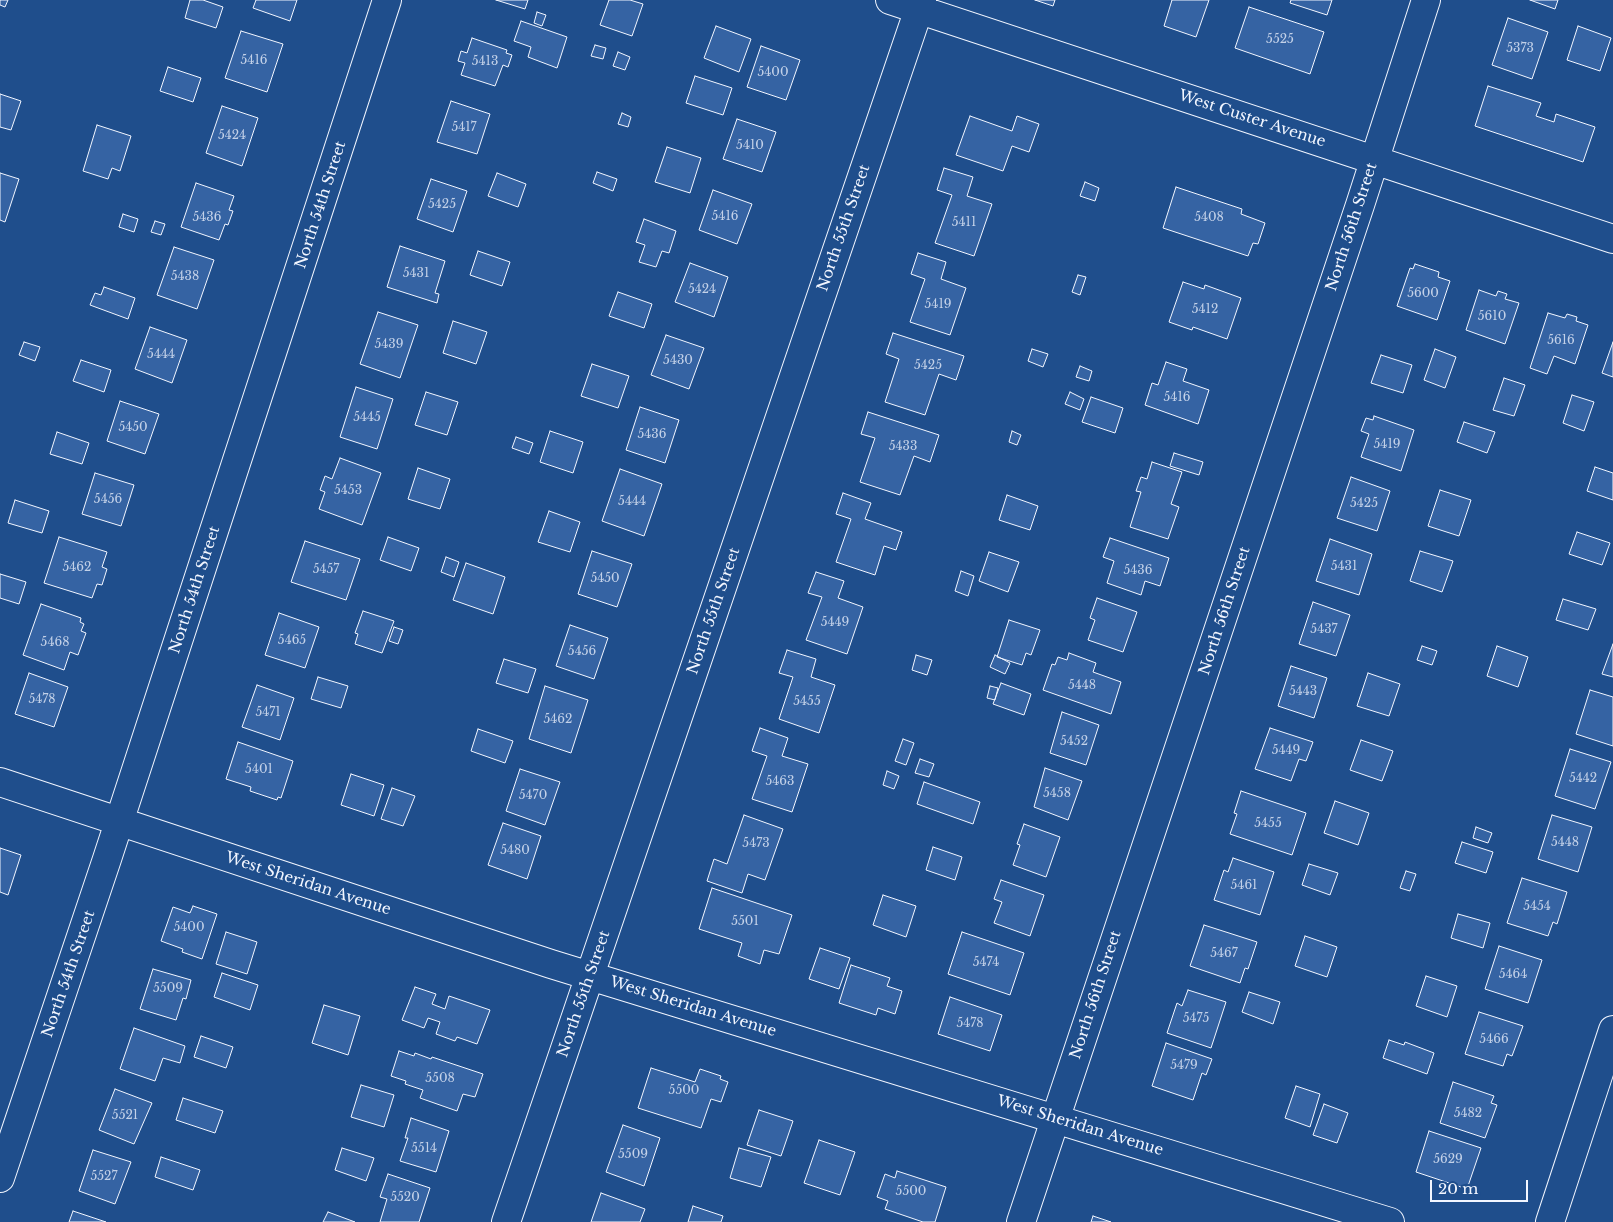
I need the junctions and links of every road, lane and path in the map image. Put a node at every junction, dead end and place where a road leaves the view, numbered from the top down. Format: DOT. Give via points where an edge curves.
graph roads {
  1 [pos="387,0"];
  2 [pos="890,0"];
  3 [pos="1426,0"];
  4 [pos="920,5"];
  5 [pos="1374,160"];
  6 [pos="1613,239"];
  7 [pos="0,782"];
  8 [pos="120,821"];
  9 [pos="590,976"];
  10 [pos="1613,1030"];
  11 [pos="1055,1118"];
  12 [pos="0,1178"];
  13 [pos="506,1222"];
  14 [pos="1021,1222"];
  15 [pos="1390,1222"];
  16 [pos="1550,1222"];
  1 -- 8 [label="street, North 54th Street"];
  2 -- 4 [label="street, West Custer Avenue"];
  3 -- 5 [label="street, North 56th Street"];
  4 -- 5 [label="street, West Custer Avenue"];
  4 -- 9 [label="street, North 55th Street"];
  5 -- 6 [label="street, West Custer Avenue"];
  5 -- 11 [label="street, North 56th Street"];
  7 -- 8 [label="street, West Sheridan Avenue"];
  8 -- 9 [label="street, West Sheridan Avenue"];
  8 -- 12 [label="street, North 54th Street"];
  9 -- 11 [label="street, West Sheridan Avenue"];
  9 -- 13 [label="street, North 55th Street"];
  10 -- 16 [label="street"];
  11 -- 14 [label="street, North 56th Street"];
  11 -- 15 [label="street, West Sheridan Avenue"];
}
